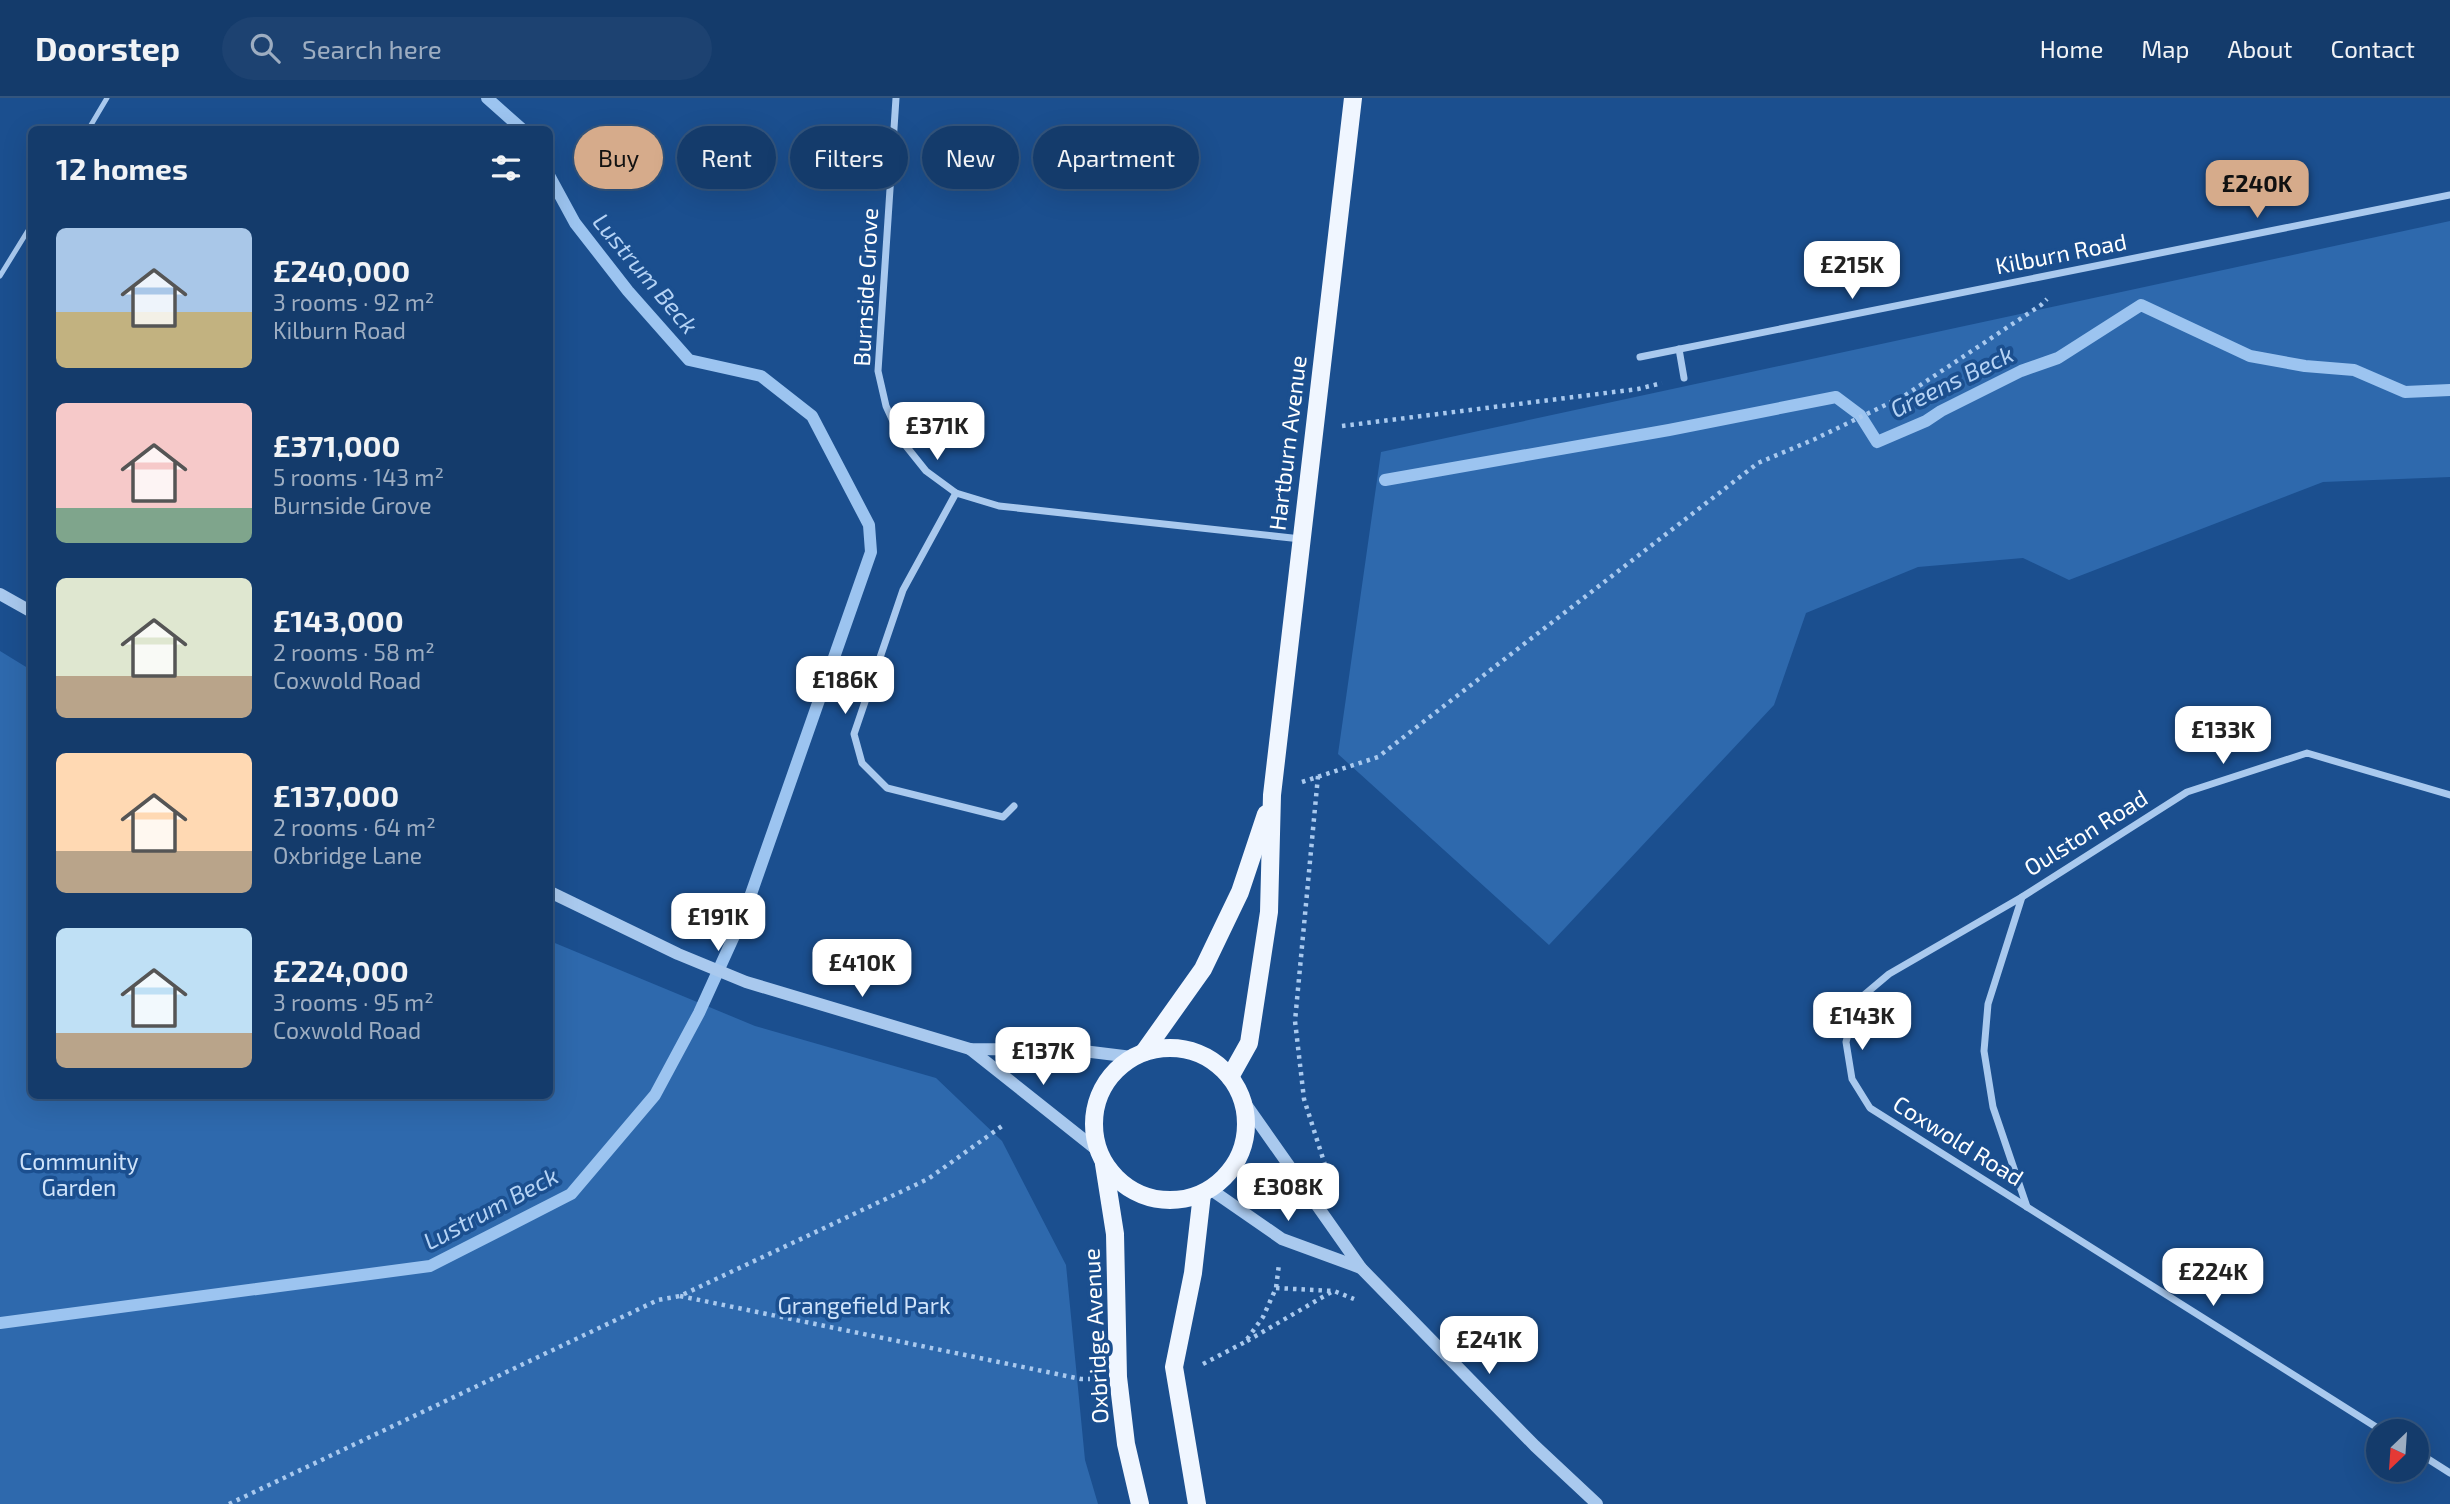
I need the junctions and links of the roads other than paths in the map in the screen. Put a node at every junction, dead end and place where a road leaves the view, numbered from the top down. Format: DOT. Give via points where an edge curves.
graph roads {
  1 [pos="107,98"];
  2 [pos="896,98"];
  3 [pos="1353,98"];
  4 [pos="90,126"];
  5 [pos="2450,195"];
  6 [pos="28,230"];
  7 [pos="0,276"];
  8 [pos="1679,349"];
  9 [pos="1640,357"];
  10 [pos="1684,378"];
  11 [pos="956,493"];
  12 [pos="1302,539"];
  13 [pos="0,594"];
  14 [pos="28,610"];
  15 [pos="1272,794"];
  16 [pos="2450,795"];
  17 [pos="1014,806"];
  18 [pos="553,893"];
  19 [pos="2022,897"];
  20 [pos="970,1048"];
  21 [pos="1138,1054"];
  22 [pos="1230,1077"];
  23 [pos="1240,1096"];
  24 [pos="1100,1157"];
  25 [pos="1206,1191"];
  26 [pos="2027,1208"];
  27 [pos="1361,1268"];
  28 [pos="2366,1421"];
  29 [pos="2429,1460"];
  30 [pos="2450,1473"];
  31 [pos="1140,1504"];
  32 [pos="1197,1504"];
  33 [pos="1597,1504"];
  1 -- 4 [label="lane"];
  2 -- 11 [label="street, Burnside Grove" via="878,371 886,406 902,441 926,471"];
  3 -- 12 [label="main road, Hartburn Avenue"];
  5 -- 8 [label="street, Kilburn Road"];
  6 -- 7 [label="lane"];
  8 -- 9 [label="street, Kilburn Road"];
  8 -- 10 [label="street"];
  11 -- 12 [label="street, Burnside Grove" via="999,506"];
  11 -- 17 [label="street" via="903,590 854,734 862,763 887,788 1003,817"];
  12 -- 15 [label="main road, Hartburn Avenue"];
  13 -- 14 [label="street"];
  15 -- 21 [label="main road, Hartburn Avenue" via="1240,892 1208,958"];
  15 -- 22 [label="main road, Hartburn Avenue" via="1269,912 1249,1043"];
  16 -- 19 [label="street, Oulston Road" via="2307,753 2187,792"];
  18 -- 20 [label="street" via="746,982"];
  19 -- 26 [label="street, Coxwold Road" via="1988,1004 1984,1051 1993,1107"];
  19 -- 26 [label="street, Coxwold Road" via="1889,974 1857,1001 1846,1042 1852,1079 1870,1108"];
  20 -- 21 [label="street"];
  20 -- 24 [label="street"];
  21 -- 22 [label="main road" via="1167,1048 1191,1050"];
  21 -- 24 [label="main road" via="1105,1082 1093,1115"];
  22 -- 23 [label="main road"];
  23 -- 25 [label="main road" via="1246,1125 1240,1153 1224,1177"];
  23 -- 27 [label="street"];
  24 -- 25 [label="main road" via="1130,1190 1142,1194 1165,1201"];
  24 -- 31 [label="main road, Oxbridge Avenue" via="1115,1234 1118,1377 1126,1444"];
  25 -- 27 [label="street" via="1282,1239"];
  25 -- 32 [label="main road" via="1174,1367"];
  26 -- 28 [label="street, Coxwold Road"];
  27 -- 33 [label="street"];
  29 -- 30 [label="street"];
}
